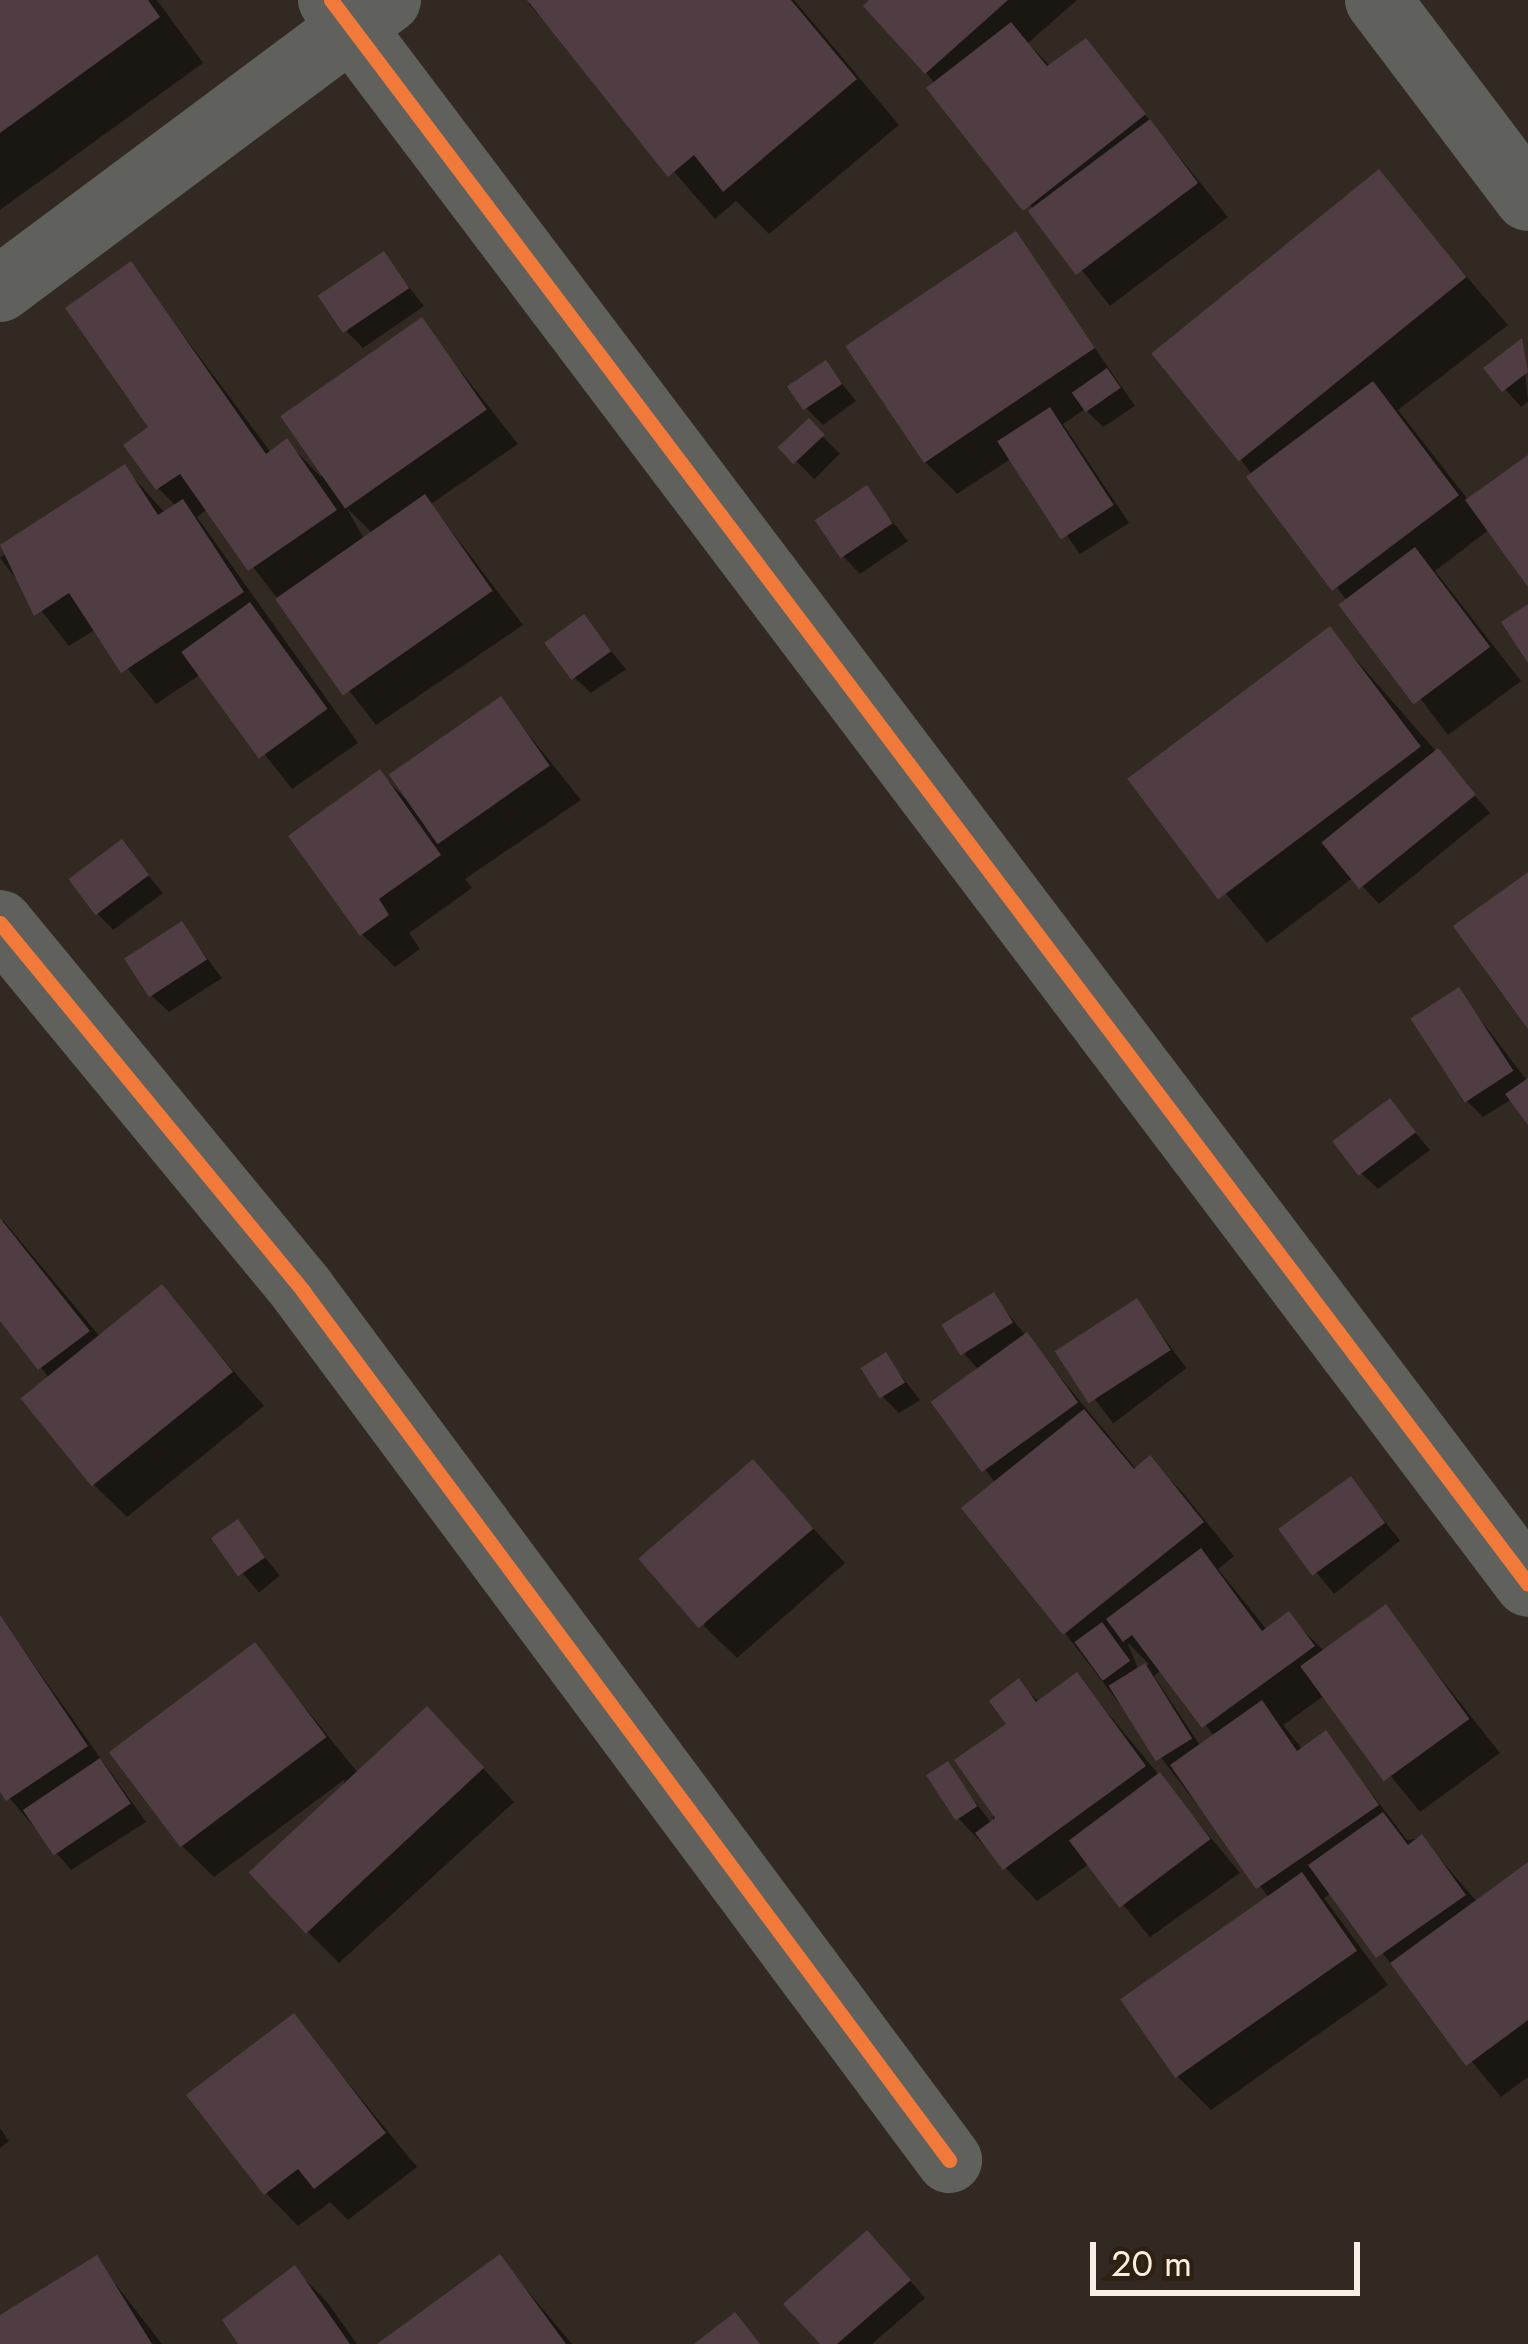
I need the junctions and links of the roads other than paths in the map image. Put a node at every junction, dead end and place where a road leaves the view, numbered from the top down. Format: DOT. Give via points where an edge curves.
graph roads {
  1 [pos="1378,0"];
  2 [pos="358,9"];
  3 [pos="1528,198"];
  4 [pos="0,289"];
  5 [pos="0,923"];
  6 [pos="1528,1584"];
  7 [pos="950,2160"];
  1 -- 3 [label="street"];
  2 -- 4 [label="street"];
  2 -- 6 [label="street"];
  5 -- 7 [label="street" via="303,1291"];
}
